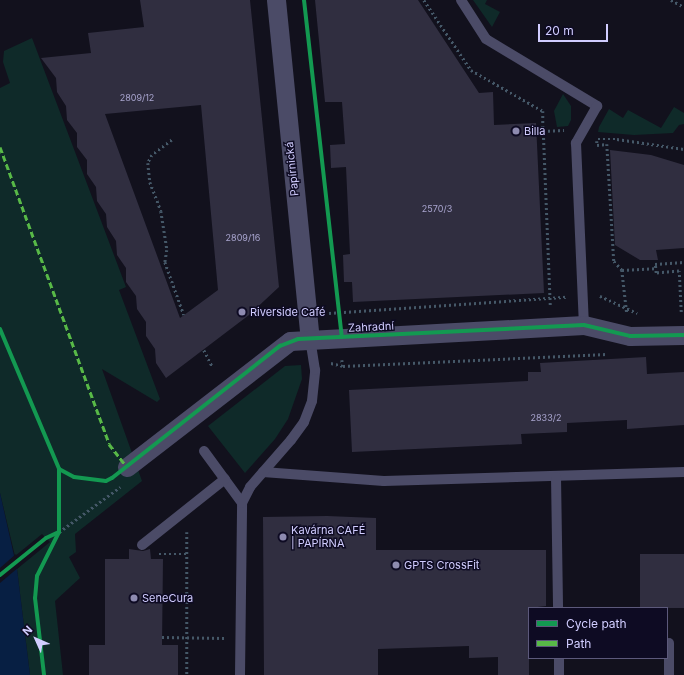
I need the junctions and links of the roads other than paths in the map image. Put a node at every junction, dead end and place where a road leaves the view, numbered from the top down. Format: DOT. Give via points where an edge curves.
graph roads {
  1 [pos="276,0"];
  2 [pos="461,0"];
  3 [pos="584,325"];
  4 [pos="684,335"];
  5 [pos="310,338"];
  6 [pos="204,451"];
  7 [pos="263,472"];
  8 [pos="684,472"];
  9 [pos="127,475"];
  10 [pos="556,477"];
  11 [pos="225,479"];
  12 [pos="242,503"];
  13 [pos="142,545"];
  14 [pos="558,607"];
  15 [pos="669,643"];
  16 [pos="559,659"];
  17 [pos="240,675"];
  18 [pos="560,675"];
  19 [pos="669,675"];
  1 -- 5 [label="street, Papírnická"];
  2 -- 3 [label="lane" via="486,39 597,106 576,143"];
  3 -- 4 [label="street, Zahradní" via="630,336"];
  3 -- 5 [label="street, Zahradní"];
  5 -- 7 [label="lane" via="315,370 312,400 304,422 292,440"];
  5 -- 9 [label="street, Zahradní" via="290,341 280,346"];
  6 -- 11 [label="lane"];
  7 -- 10 [label="lane" via="384,481"];
  7 -- 12 [label="lane"];
  8 -- 10 [label="lane"];
  10 -- 14 [label="lane"];
  11 -- 12 [label="lane"];
  11 -- 13 [label="lane"];
  12 -- 17 [label="lane"];
  15 -- 19 [label="lane"];
  16 -- 18 [label="lane"];
}
